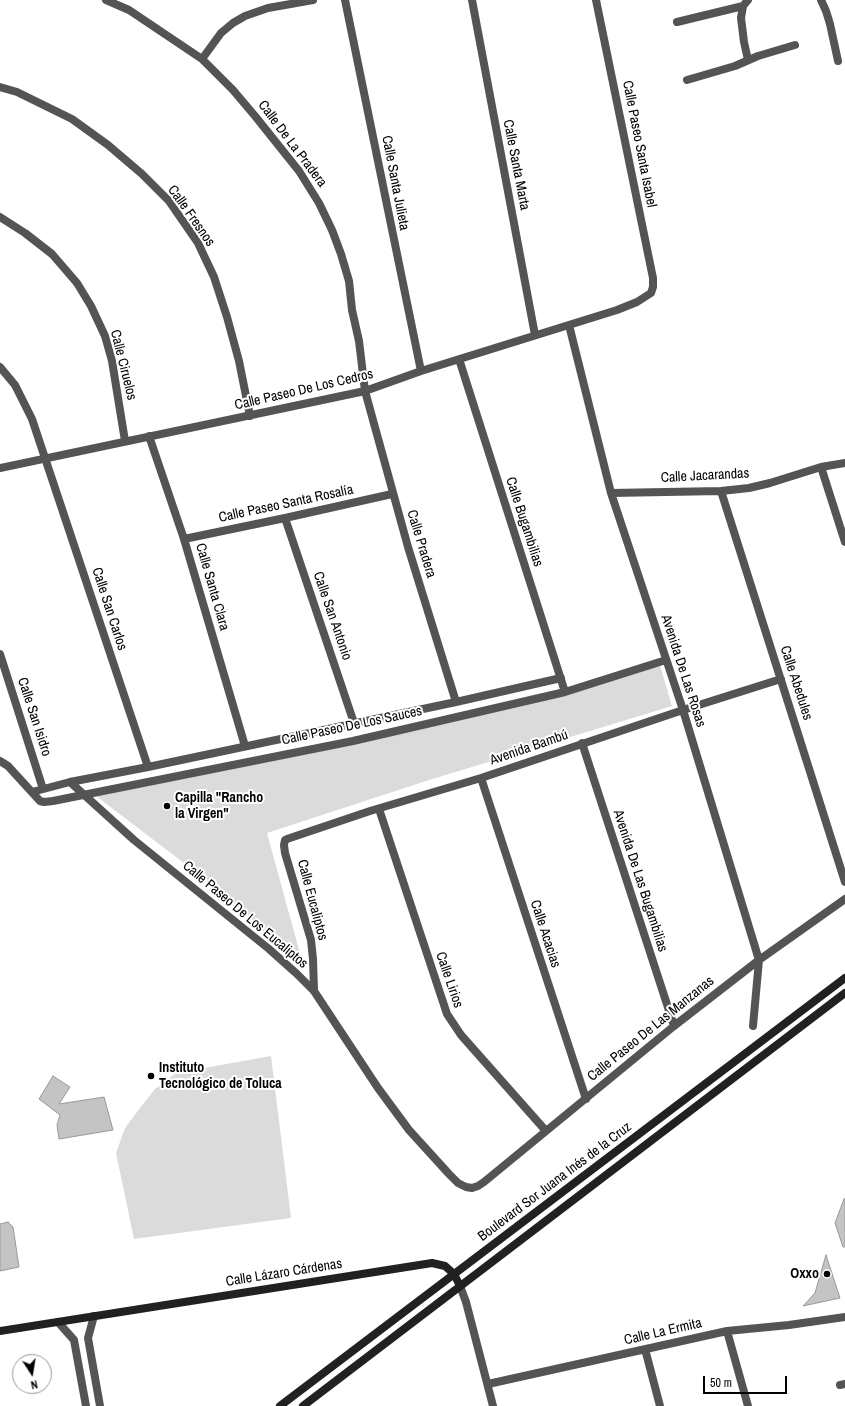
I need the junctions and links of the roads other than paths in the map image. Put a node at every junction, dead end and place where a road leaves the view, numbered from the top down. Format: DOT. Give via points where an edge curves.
graph roads {
  1 [pos="106,0"];
  2 [pos="313,0"];
  3 [pos="345,0"];
  4 [pos="472,0"];
  5 [pos="596,0"];
  6 [pos="820,0"];
  7 [pos="745,3"];
  8 [pos="677,22"];
  9 [pos="796,45"];
  10 [pos="202,59"];
  11 [pos="748,60"];
  12 [pos="838,61"];
  13 [pos="687,80"];
  14 [pos="0,87"];
  15 [pos="0,217"];
  16 [pos="651,293"];
  17 [pos="569,325"];
  18 [pos="535,335"];
  19 [pos="459,359"];
  20 [pos="0,367"];
  21 [pos="421,372"];
  22 [pos="365,391"];
  23 [pos="250,416"];
  24 [pos="149,436"];
  25 [pos="126,441"];
  26 [pos="46,458"];
  27 [pos="845,463"];
  28 [pos="821,467"];
  29 [pos="0,468"];
  30 [pos="721,491"];
  31 [pos="610,493"];
  32 [pos="392,494"];
  33 [pos="285,518"];
  34 [pos="184,539"];
  35 [pos="845,542"];
  36 [pos="0,654"];
  37 [pos="666,660"];
  38 [pos="560,678"];
  39 [pos="781,679"];
  40 [pos="565,692"];
  41 [pos="456,702"];
  42 [pos="683,710"];
  43 [pos="354,723"];
  44 [pos="582,743"];
  45 [pos="245,746"];
  46 [pos="0,761"];
  47 [pos="148,767"];
  48 [pos="481,778"];
  49 [pos="70,782"];
  50 [pos="43,789"];
  51 [pos="32,792"];
  52 [pos="84,795"];
  53 [pos="379,809"];
  54 [pos="285,840"];
  55 [pos="845,882"];
  56 [pos="845,899"];
  57 [pos="759,960"];
  58 [pos="845,978"];
  59 [pos="314,991"];
  60 [pos="845,993"];
  61 [pos="674,1026"];
  62 [pos="753,1026"];
  63 [pos="765,1039"];
  64 [pos="772,1048"];
  65 [pos="586,1099"];
  66 [pos="546,1131"];
  67 [pos="478,1186"];
  68 [pos="454,1274"];
  69 [pos="460,1286"];
  70 [pos="94,1316"];
  71 [pos="845,1317"];
  72 [pos="58,1322"];
  73 [pos="0,1331"];
  74 [pos="727,1331"];
  75 [pos="645,1349"];
  76 [pos="488,1384"];
  77 [pos="86,1406"];
  78 [pos="100,1406"];
  79 [pos="280,1406"];
  80 [pos="303,1406"];
  81 [pos="493,1406"];
  82 [pos="660,1406"];
  83 [pos="748,1406"];
  1 -- 10 [label="street, Calle De La Pradera" via="129,10"];
  2 -- 10 [label="street" via="268,8 245,16 221,33"];
  3 -- 21 [label="street, Calle Santa Julieta"];
  4 -- 18 [label="street, Calle Santa Marta"];
  5 -- 16 [label="street, Calle Paseo Santa Isabel" via="653,278"];
  6 -- 12 [label="street" via="830,24"];
  7 -- 8 [label="street"];
  7 -- 11 [label="street" via="741,18"];
  9 -- 11 [label="street"];
  10 -- 22 [label="street, Calle De La Pradera" via="256,116 299,171 319,203 332,230 349,281"];
  11 -- 13 [label="street"];
  14 -- 23 [label="street, Calle Fresnos" via="17,92 72,119 108,145 169,201 198,243 214,277 239,361"];
  15 -- 25 [label="street, Calle Ciruelos" via="52,254 77,283 91,306 105,336 112,361"];
  16 -- 17 [label="street, Calle Paseo De Los Cedros" via="631,305"];
  17 -- 18 [label="street, Calle Paseo De Los Cedros"];
  17 -- 31 [label="street, Avenida De Las Rosas"];
  18 -- 19 [label="street, Calle Paseo De Los Cedros"];
  19 -- 21 [label="street, Calle Paseo De Los Cedros"];
  19 -- 38 [label="street, Calle Bugambilias"];
  20 -- 26 [label="street, Calle San Carlos" via="15,385 26,406"];
  21 -- 22 [label="street, Calle Paseo De Los Cedros"];
  22 -- 23 [label="street, Calle Paseo De Los Cedros"];
  22 -- 32 [label="street, Calle Pradera"];
  23 -- 24 [label="street, Calle Paseo De Los Cedros"];
  24 -- 25 [label="street, Calle Paseo De Los Cedros"];
  24 -- 34 [label="street, Calle Santa Clara"];
  25 -- 26 [label="street, Calle Paseo De Los Cedros"];
  26 -- 29 [label="street, Calle Paseo De Los Cedros"];
  26 -- 47 [label="street, Calle San Carlos"];
  27 -- 28 [label="street, Calle Jacarandas"];
  28 -- 30 [label="street, Calle Jacarandas" via="750,488"];
  28 -- 35 [label="street"];
  30 -- 31 [label="street, Calle Jacarandas"];
  30 -- 39 [label="street, Calle Abedules"];
  31 -- 37 [label="street, Avenida De Las Rosas"];
  32 -- 33 [label="street, Calle Paseo Santa Rosalía"];
  32 -- 41 [label="street, Calle Pradera"];
  33 -- 34 [label="street, Calle Paseo Santa Rosalía"];
  33 -- 43 [label="street, Calle San Antonio"];
  34 -- 45 [label="street, Calle Santa Clara"];
  36 -- 50 [label="street, Calle San Isidro"];
  37 -- 40 [label="street, Calle Paseo De Los Sauces"];
  37 -- 42 [label="street, Avenida De Las Rosas"];
  38 -- 40 [label="street, Calle Bugambilias"];
  38 -- 41 [label="street, Calle Paseo De Los Sauces"];
  39 -- 42 [label="street, Avenida Bambú"];
  39 -- 55 [label="street, Calle Abedules"];
  40 -- 52 [label="street, Calle Paseo De Los Sauces" via="353,741"];
  41 -- 43 [label="street, Calle Paseo De Los Sauces"];
  42 -- 44 [label="street, Avenida Bambú"];
  42 -- 57 [label="street, Avenida De Las Rosas"];
  43 -- 45 [label="street, Calle Paseo De Los Sauces"];
  44 -- 48 [label="street, Avenida Bambú"];
  44 -- 61 [label="street, Avenida De Las Bugambilias"];
  45 -- 47 [label="street, Calle Paseo De Los Sauces"];
  46 -- 51 [label="street"];
  47 -- 49 [label="street, Calle Paseo De Los Sauces"];
  48 -- 53 [label="street, Avenida Bambú"];
  48 -- 65 [label="street, Calle Acacias"];
  49 -- 50 [label="street, Calle Paseo De Los Sauces"];
  49 -- 52 [label="street, Calle Paseo De Los Eucaliptos"];
  50 -- 51 [label="street, Calle Paseo De Los Sauces"];
  51 -- 52 [label="street, Calle Paseo De Los Sauces" via="40,801"];
  52 -- 59 [label="street, Calle Paseo De Los Eucaliptos" via="134,840 269,949"];
  53 -- 54 [label="street, Avenida Bambú"];
  53 -- 66 [label="street, Calle Lirios" via="447,1014 460,1035"];
  54 -- 59 [label="street, Calle Eucaliptos" via="285,853 310,940"];
  56 -- 57 [label="street, Calle Paseo De Las Manzanas"];
  57 -- 61 [label="street, Calle Paseo De Las Manzanas"];
  57 -- 62 [label="street, Avenida De Las Rosas"];
  58 -- 63 [label="main road, Boulevard Sor Juana Inés de la Cruz"];
  59 -- 67 [label="street, Calle Paseo De Los Eucaliptos" via="360,1063 409,1130 458,1183 466,1188"];
  60 -- 64 [label="main road, Boulevard Sor Juana Inés de la Cruz"];
  61 -- 65 [label="street, Calle Paseo De Las Manzanas"];
  63 -- 64 [label="main road"];
  63 -- 68 [label="main road, Boulevard Sor Juana Inés de la Cruz"];
  64 -- 69 [label="main road, Boulevard Sor Juana Inés de la Cruz"];
  65 -- 66 [label="street, Calle Paseo De Las Manzanas"];
  66 -- 67 [label="street, Calle Paseo De Las Manzanas"];
  68 -- 69 [label="main road"];
  68 -- 70 [label="main road, Calle Lázaro Cárdenas" via="445,1266 432,1263"];
  68 -- 79 [label="main road, Boulevard Sor Juana Inés de la Cruz"];
  69 -- 76 [label="street"];
  69 -- 80 [label="main road, Boulevard Sor Juana Inés de la Cruz"];
  70 -- 72 [label="main road, Calle Lázaro Cárdenas"];
  70 -- 78 [label="street" via="88,1338"];
  71 -- 74 [label="street, Calle La Ermita"];
  72 -- 73 [label="main road, Calle Lázaro Cárdenas"];
  72 -- 77 [label="street" via="74,1340"];
  74 -- 75 [label="street, Calle La Ermita"];
  74 -- 83 [label="street"];
  75 -- 76 [label="street, Calle La Ermita"];
  75 -- 82 [label="street"];
  76 -- 81 [label="street"];
}
